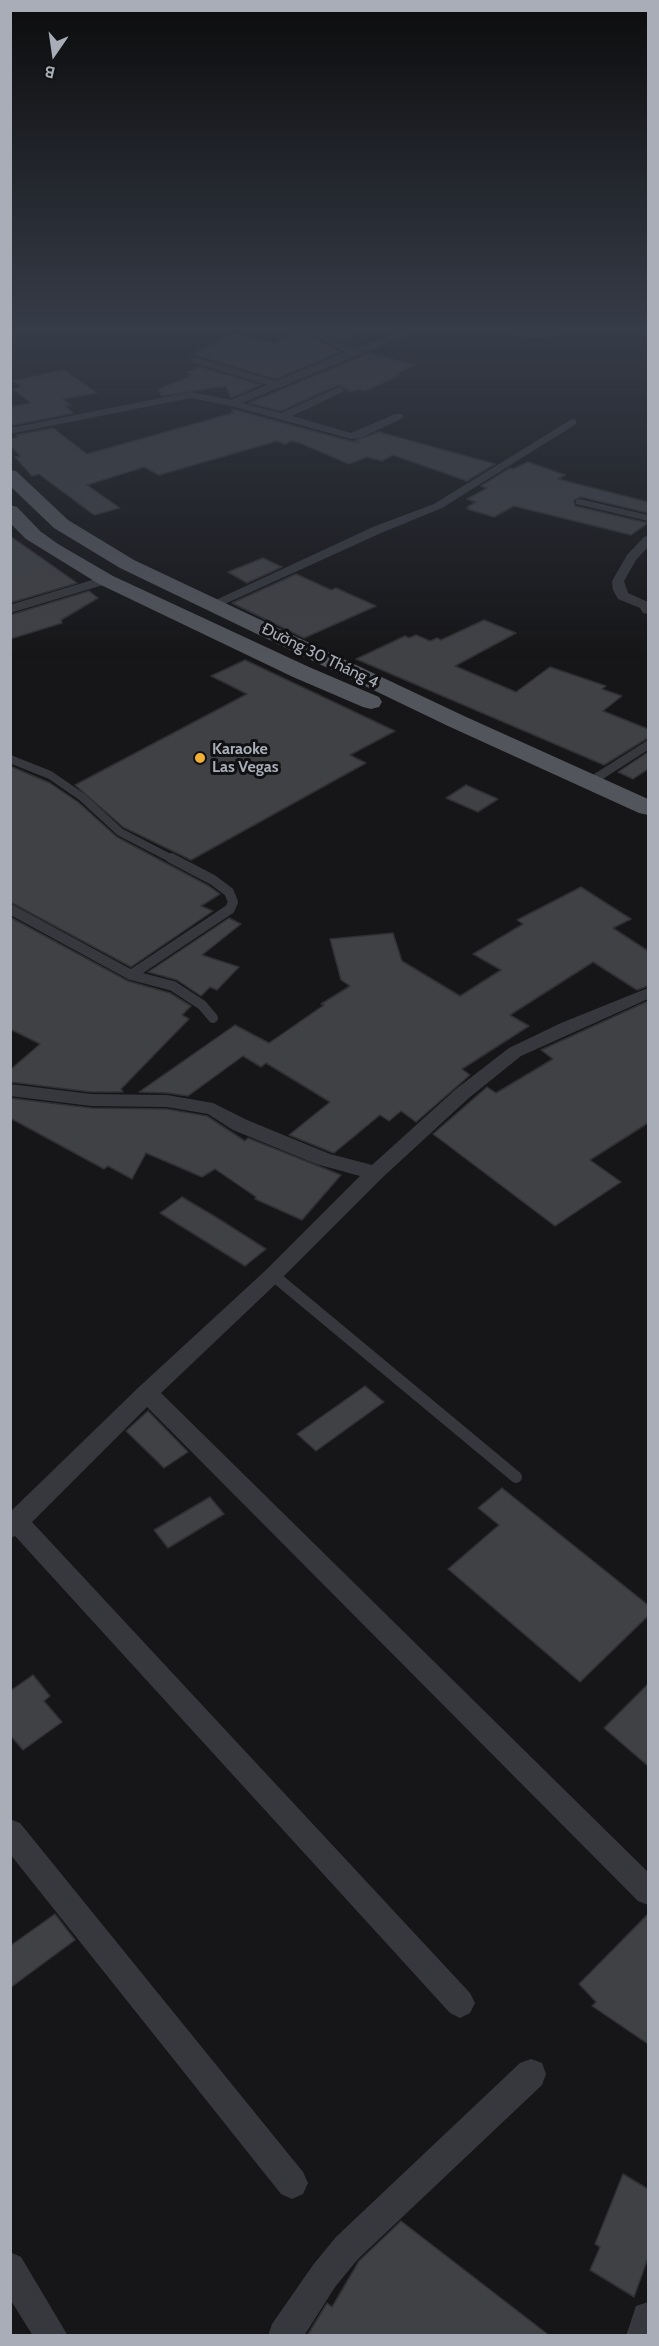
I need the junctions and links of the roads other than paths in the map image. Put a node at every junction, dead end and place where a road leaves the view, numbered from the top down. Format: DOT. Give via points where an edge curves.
graph roads {
  1 [pos="543,440"];
  2 [pos="10,475"];
  3 [pos="19,494"];
  4 [pos="580,502"];
  5 [pos="10,511"];
  6 [pos="648,518"];
  7 [pos="648,540"];
  8 [pos="106,580"];
  9 [pos="211,604"];
  10 [pos="10,609"];
  11 [pos="648,610"];
  12 [pos="331,661"];
  13 [pos="301,672"];
  14 [pos="648,744"];
  15 [pos="10,759"];
  16 [pos="590,781"];
  17 [pos="648,808"];
  18 [pos="648,826"];
  19 [pos="10,909"];
  20 [pos="132,975"];
  21 [pos="648,993"];
  22 [pos="213,1018"];
  23 [pos="10,1090"];
  24 [pos="376,1172"];
  25 [pos="273,1275"];
  26 [pos="147,1393"];
  27 [pos="516,1477"];
  28 [pos="14,1525"];
  29 [pos="10,1832"];
  30 [pos="648,1891"];
  31 [pos="460,2003"];
  32 [pos="531,2074"];
  33 [pos="292,2183"];
  34 [pos="10,2268"];
  35 [pos="648,2318"];
  36 [pos="52,2336"];
  37 [pos="284,2336"];
  38 [pos="642,2336"];
  1 -- 9 [label="street" via="438,506"];
  2 -- 3 [label="main road, Đường 30 Tháng 4"];
  3 -- 9 [label="main road, Đường 30 Tháng 4" via="127,564"];
  4 -- 6 [label="street"];
  5 -- 8 [label="main road, Đường 30 Tháng 4" via="51,548"];
  7 -- 11 [label="street" via="631,558 618,581 623,596"];
  8 -- 10 [label="lane"];
  8 -- 13 [label="main road, Đường 30 Tháng 4"];
  9 -- 12 [label="main road, Đường 30 Tháng 4"];
  12 -- 13 [label="main road"];
  12 -- 16 [label="main road, Đường 30 Tháng 4"];
  13 -- 18 [label="main road, Đường 30 Tháng 4"];
  14 -- 16 [label="street"];
  15 -- 20 [label="lane" via="50,776 82,797 120,832 229,892 233,902 230,909"];
  16 -- 17 [label="main road, Đường 30 Tháng 4"];
  19 -- 20 [label="lane"];
  20 -- 22 [label="lane" via="173,986 202,1005"];
  21 -- 24 [label="street" via="515,1052"];
  23 -- 24 [label="street" via="91,1100 167,1101 213,1109 240,1125 323,1159"];
  24 -- 25 [label="street"];
  25 -- 26 [label="street"];
  25 -- 27 [label="lane"];
  26 -- 28 [label="street"];
  26 -- 30 [label="street"];
  28 -- 31 [label="street"];
  29 -- 33 [label="street"];
  32 -- 37 [label="street" via="347,2248"];
  34 -- 36 [label="street"];
  35 -- 38 [label="street"];
}
